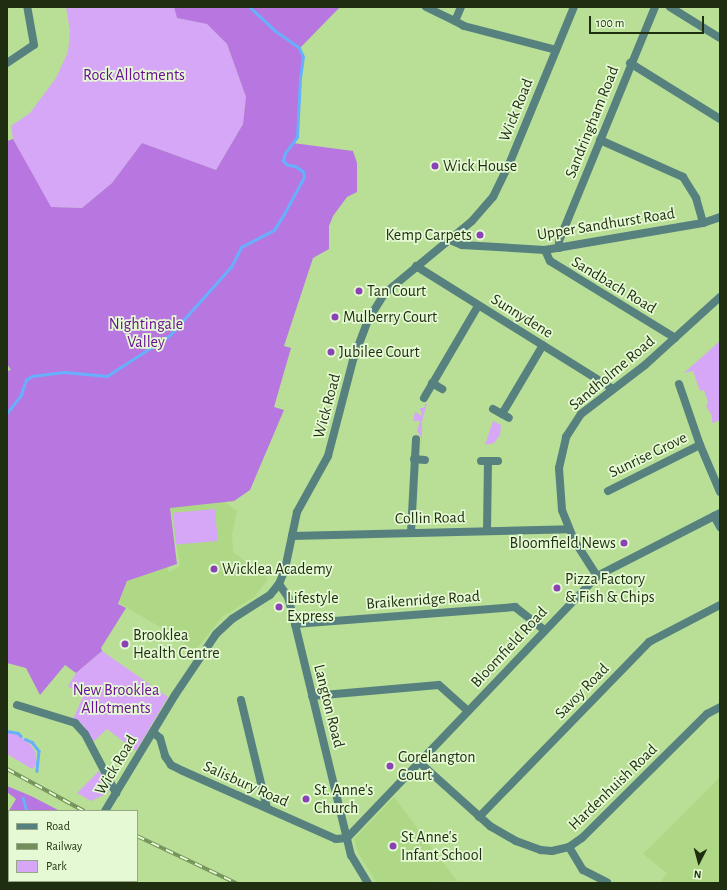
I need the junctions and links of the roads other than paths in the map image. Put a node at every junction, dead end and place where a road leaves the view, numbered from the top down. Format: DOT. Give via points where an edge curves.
graph roads {
  1 [pos="26,7"];
  2 [pos="426,7"];
  3 [pos="461,7"];
  4 [pos="574,7"];
  5 [pos="655,7"];
  6 [pos="670,7"];
  7 [pos="455,21"];
  8 [pos="720,38"];
  9 [pos="556,50"];
  10 [pos="7,63"];
  11 [pos="630,64"];
  12 [pos="720,119"];
  13 [pos="600,140"];
  14 [pos="720,217"];
  15 [pos="703,223"];
  16 [pos="450,240"];
  17 [pos="559,248"];
  18 [pos="545,250"];
  19 [pos="416,266"];
  20 [pos="720,297"];
  21 [pos="478,306"];
  22 [pos="675,338"];
  23 [pos="543,345"];
  24 [pos="432,383"];
  25 [pos="679,384"];
  26 [pos="442,389"];
  27 [pos="613,389"];
  28 [pos="424,398"];
  29 [pos="493,409"];
  30 [pos="416,439"];
  31 [pos="700,445"];
  32 [pos="414,460"];
  33 [pos="425,460"];
  34 [pos="498,461"];
  35 [pos="608,491"];
  36 [pos="720,492"];
  37 [pos="717,514"];
  38 [pos="720,527"];
  39 [pos="569,529"];
  40 [pos="487,530"];
  41 [pos="411,532"];
  42 [pos="292,536"];
  43 [pos="597,576"];
  44 [pos="279,584"];
  45 [pos="720,605"];
  46 [pos="295,624"];
  47 [pos="544,630"];
  48 [pos="312,696"];
  49 [pos="241,700"];
  50 [pos="18,705"];
  51 [pos="720,707"];
  52 [pos="468,711"];
  53 [pos="154,732"];
  54 [pos="419,762"];
  55 [pos="116,793"];
  56 [pos="267,808"];
  57 [pos="106,810"];
  58 [pos="479,817"];
  59 [pos="347,838"];
  60 [pos="569,847"];
  61 [pos="607,882"];
  62 [pos="368,883"];
  1 -- 10 [label="street" via="34,45"];
  2 -- 7 [label="street"];
  3 -- 7 [label="street"];
  4 -- 9 [label="street, Wick Road"];
  5 -- 11 [label="street, Sandringham Road"];
  6 -- 8 [label="street"];
  7 -- 9 [label="street" via="464,26"];
  9 -- 16 [label="street, Wick Road" via="500,185 486,207"];
  11 -- 12 [label="street"];
  11 -- 13 [label="street, Sandringham Road"];
  13 -- 15 [label="street" via="683,177 696,198"];
  13 -- 17 [label="street, Sandringham Road" via="558,241"];
  14 -- 15 [label="street, Upper Sandhurst Road"];
  15 -- 17 [label="street, Upper Sandhurst Road"];
  16 -- 18 [label="street, Upper Sandhurst Road" via="462,245"];
  16 -- 19 [label="street, Wick Road"];
  17 -- 18 [label="street, Upper Sandhurst Road"];
  18 -- 22 [label="street, Sandbach Road" via="550,261 556,266"];
  19 -- 21 [label="street, Sunnydene"];
  19 -- 42 [label="street, Wick Road" via="377,303 368,320 353,360 328,456 303,499"];
  20 -- 22 [label="street, Sandholme Road"];
  21 -- 23 [label="street, Sunnydene"];
  21 -- 24 [label="street"];
  22 -- 27 [label="street, Sandholme Road"];
  23 -- 27 [label="street, Sunnydene"];
  23 -- 29 [label="street" via="506,416"];
  24 -- 26 [label="street"];
  24 -- 28 [label="street"];
  25 -- 31 [label="street"];
  27 -- 39 [label="street, Sandholme Road" via="581,414 566,437 560,455 559,484 562,510"];
  30 -- 32 [label="street"];
  31 -- 35 [label="street, Sunrise Grove"];
  31 -- 36 [label="street"];
  32 -- 33 [label="street"];
  32 -- 41 [label="street"];
  34 -- 40 [label="street" via="485,461"];
  37 -- 38 [label="street"];
  37 -- 43 [label="street, Bloomfield Road"];
  39 -- 40 [label="street, Collin Road"];
  39 -- 43 [label="street, Sandholme Road"];
  40 -- 41 [label="street, Collin Road"];
  41 -- 42 [label="street, Collin Road"];
  42 -- 44 [label="street, Wick Road"];
  43 -- 47 [label="street, Bloomfield Road"];
  44 -- 46 [label="street, Langton Road" via="288,597"];
  44 -- 53 [label="street, Wick Road" via="270,595 232,619 216,634"];
  45 -- 58 [label="street, Savoy Road" via="649,642"];
  46 -- 47 [label="street, Braikenridge Road" via="515,607"];
  46 -- 48 [label="street, Langton Road"];
  47 -- 52 [label="street, Bloomfield Road"];
  48 -- 52 [label="street" via="439,685"];
  48 -- 59 [label="street, Langton Road"];
  49 -- 56 [label="street"];
  50 -- 55 [label="street" via="75,723 85,734"];
  51 -- 60 [label="street, Hardenhuish Road" via="707,714 602,820"];
  52 -- 54 [label="street, Bloomfield Road"];
  53 -- 55 [label="street, Wick Road"];
  53 -- 56 [label="street, Salisbury Road" via="160,738 165,756 172,765"];
  54 -- 58 [label="street, Hardenhuish Road"];
  54 -- 59 [label="street, Bloomfield Road"];
  55 -- 57 [label="street, Wick Road"];
  56 -- 59 [label="street, Salisbury Road" via="336,839"];
  58 -- 60 [label="street, Hardenhuish Road" via="516,841 532,848 552,851"];
  59 -- 62 [label="street, Langton Road" via="351,855"];
  60 -- 61 [label="street" via="583,870"];
}
